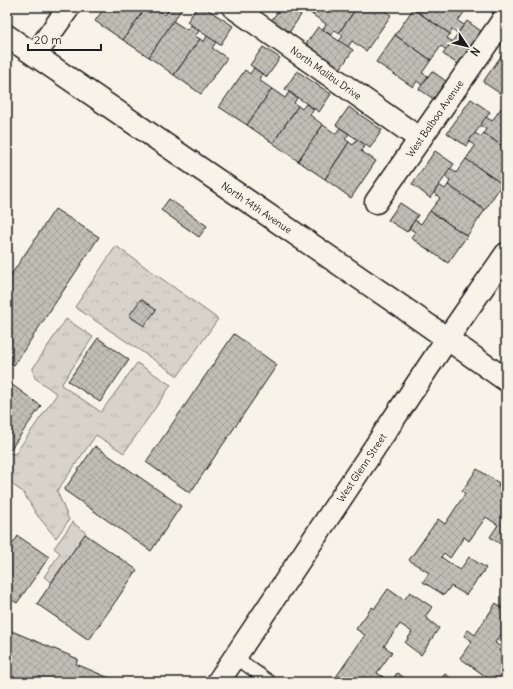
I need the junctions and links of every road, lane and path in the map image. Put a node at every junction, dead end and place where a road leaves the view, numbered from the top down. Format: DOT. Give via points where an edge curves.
graph roads {
  1 [pos="69,7"];
  2 [pos="233,7"];
  3 [pos="506,16"];
  4 [pos="7,36"];
  5 [pos="36,55"];
  6 [pos="420,139"];
  7 [pos="376,202"];
  8 [pos="506,254"];
  9 [pos="448,339"];
  10 [pos="506,380"];
  11 [pos="235,657"];
  12 [pos="218,682"];
  13 [pos="270,682"];
  1 -- 5 [label="street"];
  2 -- 6 [label="street, North Malibu Drive"];
  3 -- 6 [label="street, West Balboa Avenue"];
  4 -- 5 [label="street, North 14th Avenue"];
  5 -- 9 [label="street, North 14th Avenue"];
  6 -- 7 [label="street, West Balboa Avenue"];
  8 -- 9 [label="street, West Glenn Street"];
  9 -- 10 [label="street, North 14th Avenue"];
  9 -- 11 [label="street, West Glenn Street"];
  11 -- 12 [label="street, West Glenn Street"];
  11 -- 13 [label="lane"];
}
